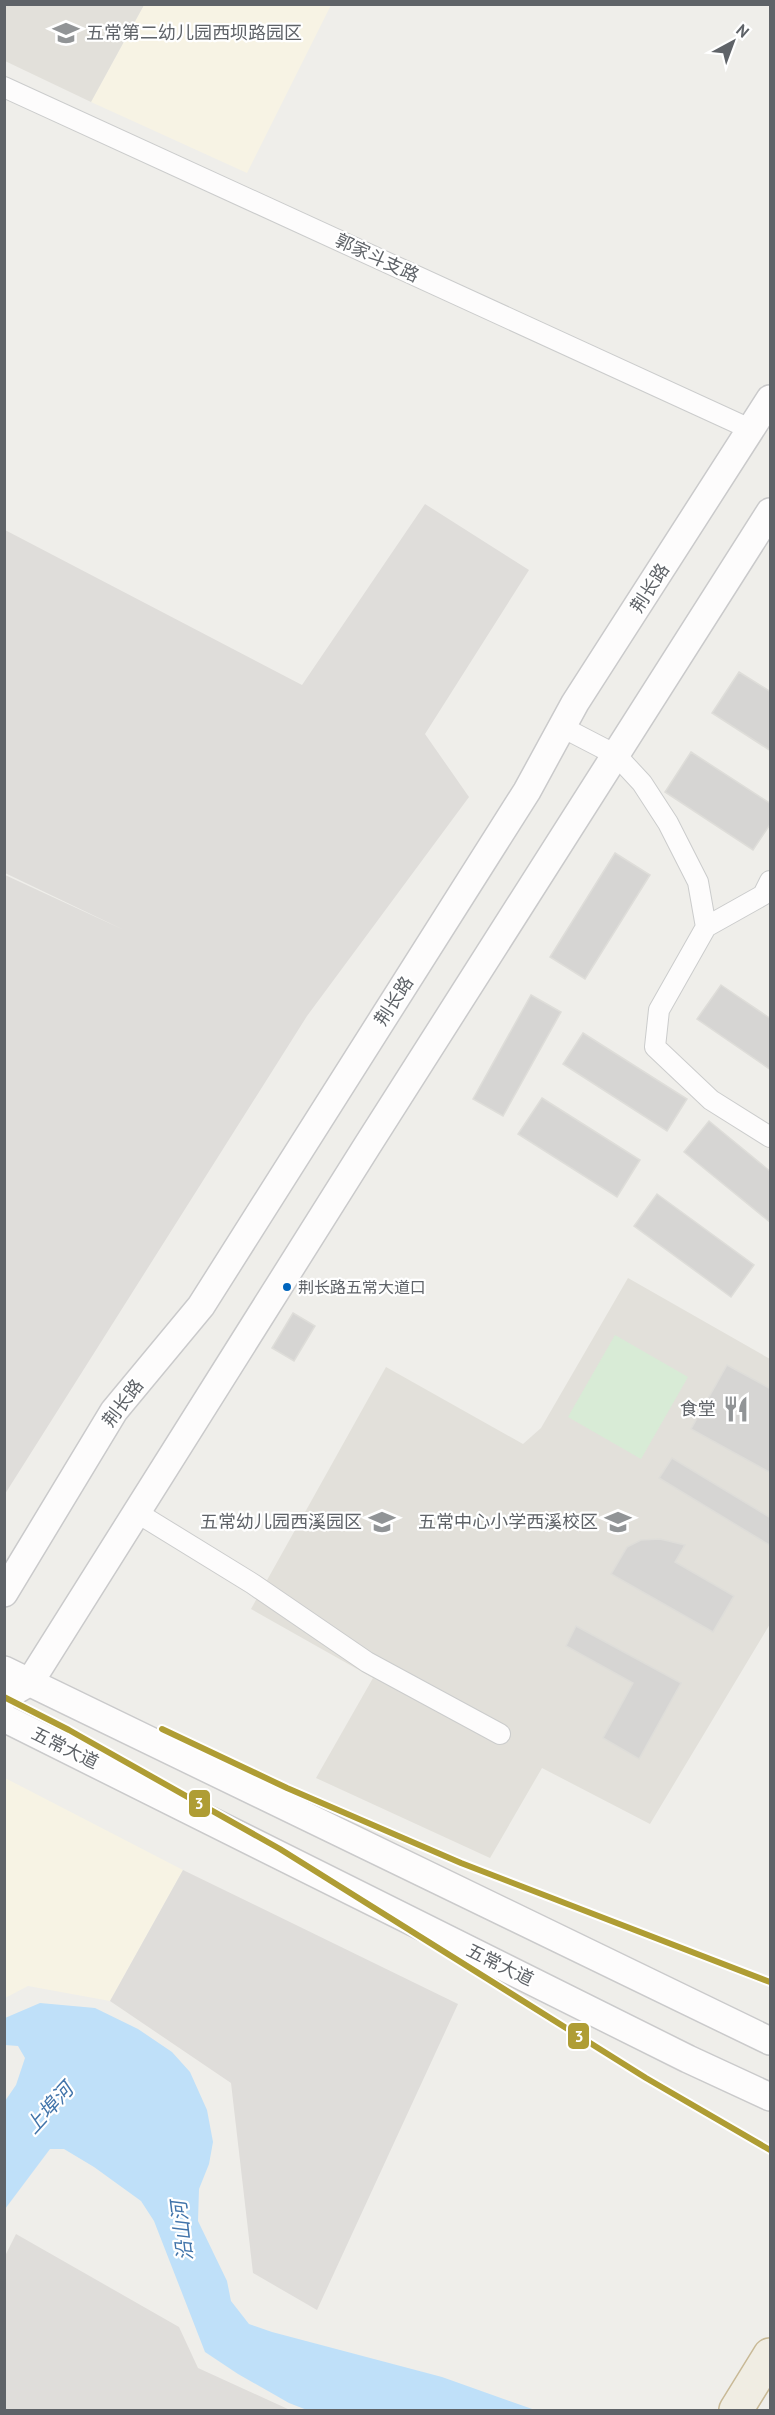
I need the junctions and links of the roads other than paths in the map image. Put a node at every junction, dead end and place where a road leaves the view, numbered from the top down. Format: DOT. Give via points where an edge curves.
graph roads {
  1 [pos="4,87"];
  2 [pos="771,399"];
  3 [pos="750,429"];
  4 [pos="771,512"];
  5 [pos="562,727"];
  6 [pos="616,755"];
  7 [pos="771,881"];
  8 [pos="706,927"];
  9 [pos="771,1137"];
  10 [pos="136,1512"];
  11 [pos="4,1593"];
  12 [pos="4,1670"];
  13 [pos="30,1682"];
  14 [pos="4,1698"];
  15 [pos="4,1718"];
  16 [pos="500,1734"];
  17 [pos="771,2041"];
  18 [pos="771,2097"];
  19 [pos="771,2355"];
  20 [pos="736,2410"];
  1 -- 3 [label="street, 郭家斗支路"];
  2 -- 3 [label="main road, 荆长路"];
  3 -- 5 [label="main road, 荆长路"];
  4 -- 6 [label="main road"];
  5 -- 6 [label="street"];
  5 -- 11 [label="main road, 荆长路" via="527,791 201,1306 114,1411"];
  6 -- 8 [label="street" via="642,783 668,823 698,882"];
  6 -- 10 [label="main road"];
  7 -- 8 [label="street" via="763,895"];
  8 -- 9 [label="street" via="659,1010 655,1047 711,1100"];
  10 -- 13 [label="main road"];
  10 -- 16 [label="street" via="253,1584 367,1662"];
  12 -- 13 [label="main road"];
  13 -- 14 [label="main road"];
  13 -- 17 [label="main road"];
  15 -- 18 [label="main road, 五常大道"];
  19 -- 20 [label="highway"];
}
